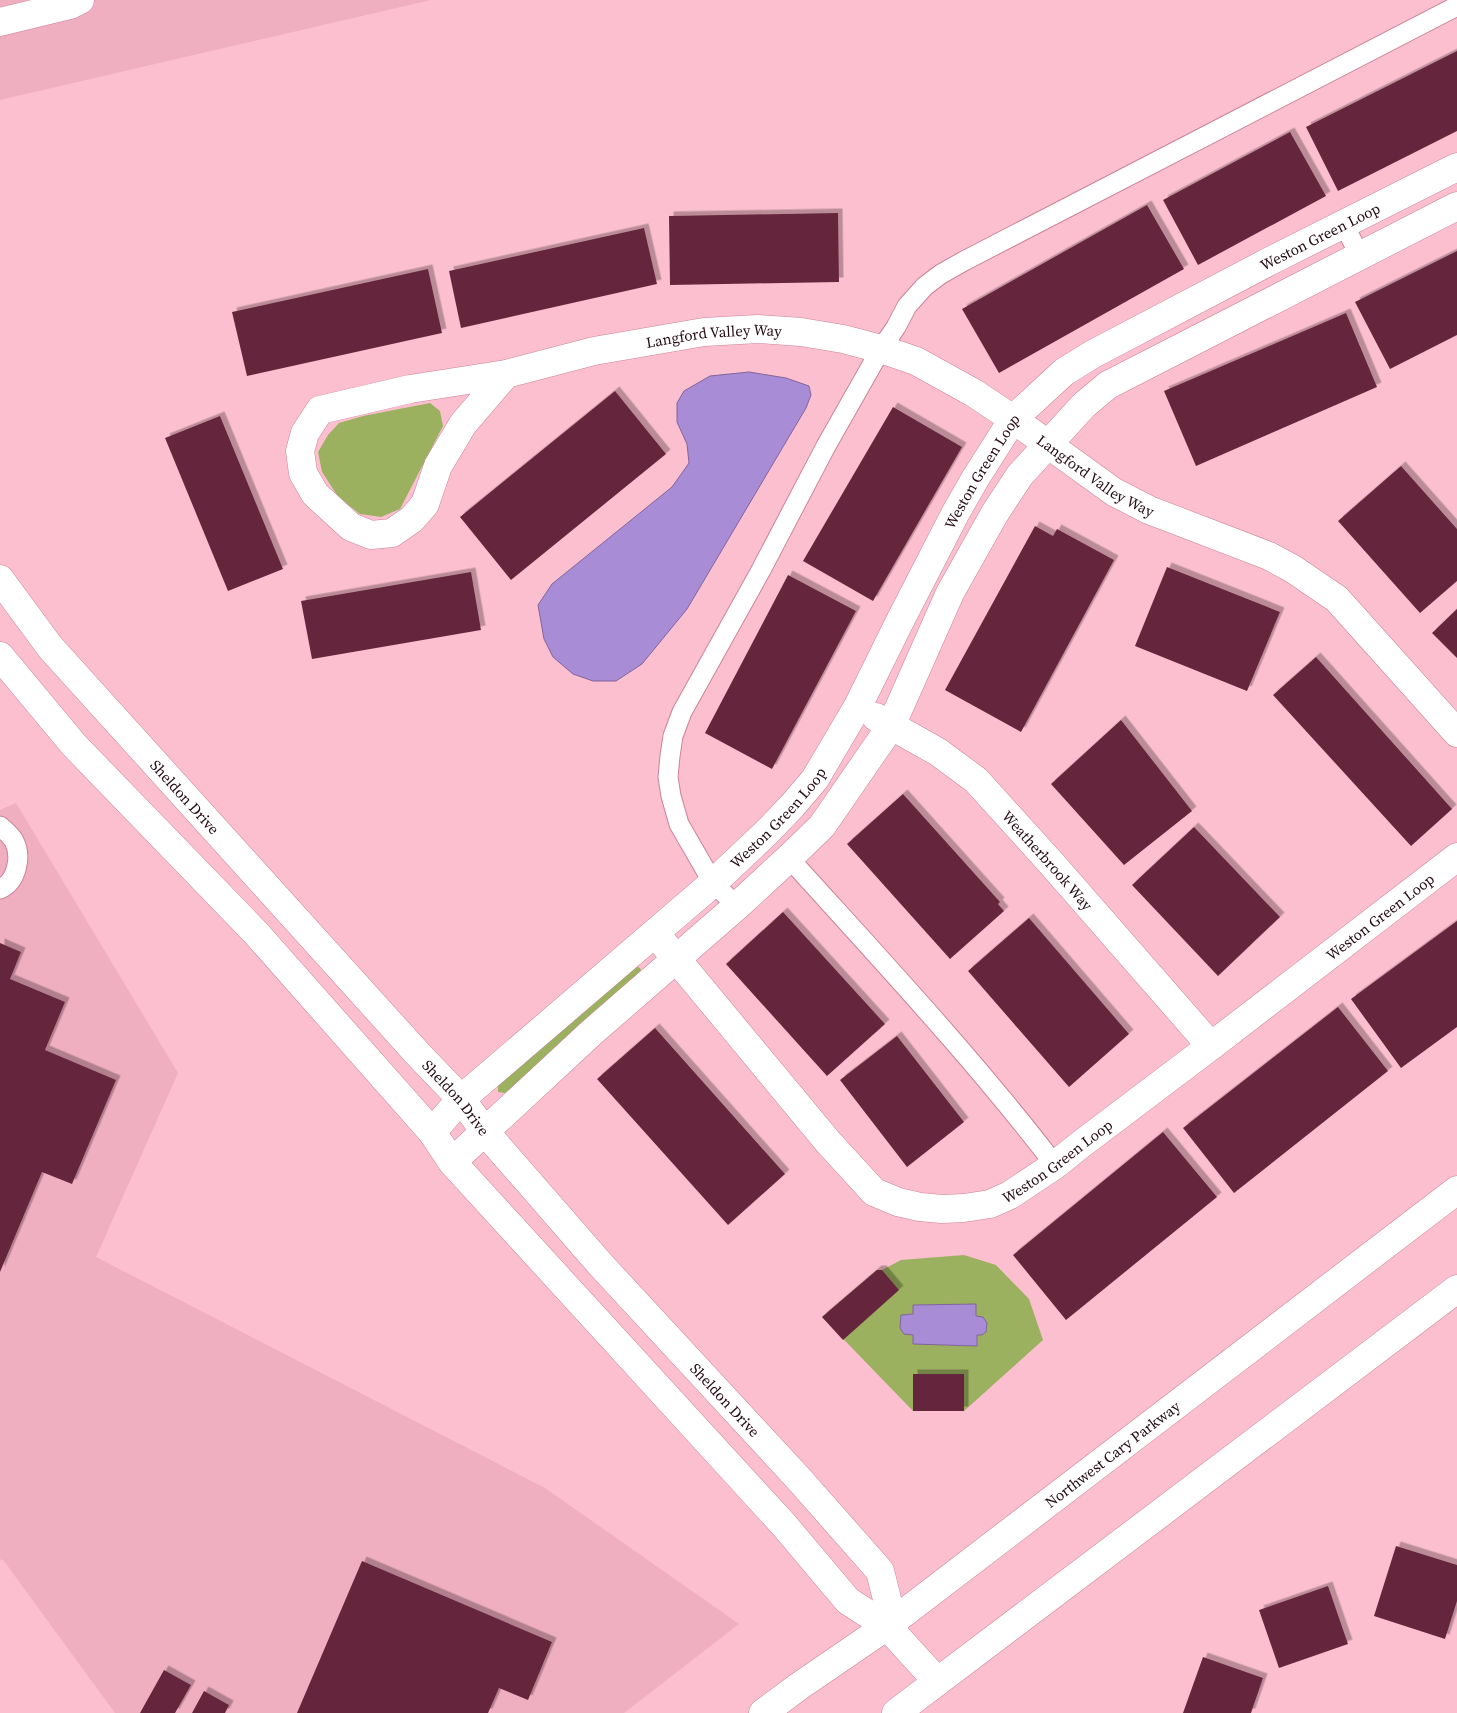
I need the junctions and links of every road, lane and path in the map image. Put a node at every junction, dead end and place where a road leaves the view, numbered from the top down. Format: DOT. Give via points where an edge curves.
graph roads {
  1 [pos="80,0"];
  2 [pos="1457,6"];
  3 [pos="0,22"];
  4 [pos="1457,167"];
  5 [pos="1457,206"];
  6 [pos="1344,225"];
  7 [pos="1360,256"];
  8 [pos="881,349"];
  9 [pos="506,374"];
  10 [pos="1013,419"];
  11 [pos="1048,444"];
  12 [pos="0,580"];
  13 [pos="0,656"];
  14 [pos="858,706"];
  15 [pos="891,726"];
  16 [pos="1457,733"];
  17 [pos="0,826"];
  18 [pos="1457,857"];
  19 [pos="789,858"];
  20 [pos="714,883"];
  21 [pos="0,888"];
  22 [pos="737,906"];
  23 [pos="655,934"];
  24 [pos="676,959"];
  25 [pos="1211,1046"];
  26 [pos="461,1099"];
  27 [pos="432,1132"];
  28 [pos="486,1132"];
  29 [pos="452,1162"];
  30 [pos="1055,1166"];
  31 [pos="1457,1190"];
  32 [pos="1457,1289"];
  33 [pos="887,1626"];
  34 [pos="937,1681"];
  35 [pos="763,1713"];
  36 [pos="896,1713"];
  1 -- 3 [label="street"];
  2 -- 8 [label="lane" via="941,274 907,306"];
  4 -- 6 [label="street, Weston Green Loop"];
  5 -- 7 [label="street"];
  6 -- 7 [label="lane"];
  6 -- 10 [label="street, Weston Green Loop" via="1093,354 1064,372"];
  7 -- 11 [label="street" via="1108,385 1084,405"];
  8 -- 9 [label="street, Langford Valley Way" via="801,332 758,329 704,332 594,351"];
  8 -- 10 [label="street, Langford Valley Way" via="916,361 952,380"];
  8 -- 20 [label="lane" via="682,712 673,736 668,778 670,796 679,824"];
  9 -- 9 [label="street, Langford Valley Way" via="410,389 320,410 305,433 300,451 303,473 314,494 351,527 371,535 392,532 412,519 425,504 438,466 462,424"];
  10 -- 11 [label="street, Langford Valley Way"];
  10 -- 14 [label="street, Weston Green Loop" via="942,538"];
  11 -- 15 [label="street" via="1020,475 950,593"];
  11 -- 16 [label="street, Langford Valley Way" via="1114,492 1150,510 1268,556 1337,599"];
  12 -- 26 [label="street, Sheldon Drive" via="50,647"];
  13 -- 27 [label="street" via="74,745 256,933"];
  14 -- 15 [label="street, Weatherbrook Way"];
  14 -- 20 [label="street, Weston Green Loop" via="815,779"];
  15 -- 19 [label="street" via="822,826"];
  15 -- 25 [label="street, Weatherbrook Way" via="938,752 976,780"];
  17 -- 21 [label="lane" via="13,840 18,856 15,874"];
  18 -- 25 [label="street, Weston Green Loop"];
  19 -- 22 [label="street"];
  19 -- 30 [label="lane" via="994,1088"];
  20 -- 22 [label="lane"];
  20 -- 23 [label="street, Weston Green Loop"];
  22 -- 24 [label="street"];
  23 -- 24 [label="street, Weston Green Loop"];
  23 -- 26 [label="street, Weston Green Loop"];
  24 -- 28 [label="street" via="590,1033"];
  24 -- 30 [label="street, Weston Green Loop" via="829,1143 874,1192 920,1207 964,1208 990,1204 1010,1195"];
  25 -- 30 [label="street, Weston Green Loop"];
  26 -- 27 [label="street, Weston Green Loop"];
  26 -- 28 [label="street, Sheldon Drive"];
  27 -- 29 [label="street"];
  28 -- 29 [label="street"];
  28 -- 33 [label="street, Sheldon Drive" via="607,1271 880,1571 887,1599"];
  29 -- 33 [label="street" via="784,1525 848,1601"];
  31 -- 33 [label="street, Northwest Cary Parkway"];
  32 -- 34 [label="street"];
  33 -- 34 [label="street"];
  33 -- 35 [label="street, Northwest Cary Parkway"];
  34 -- 36 [label="street"];
}
